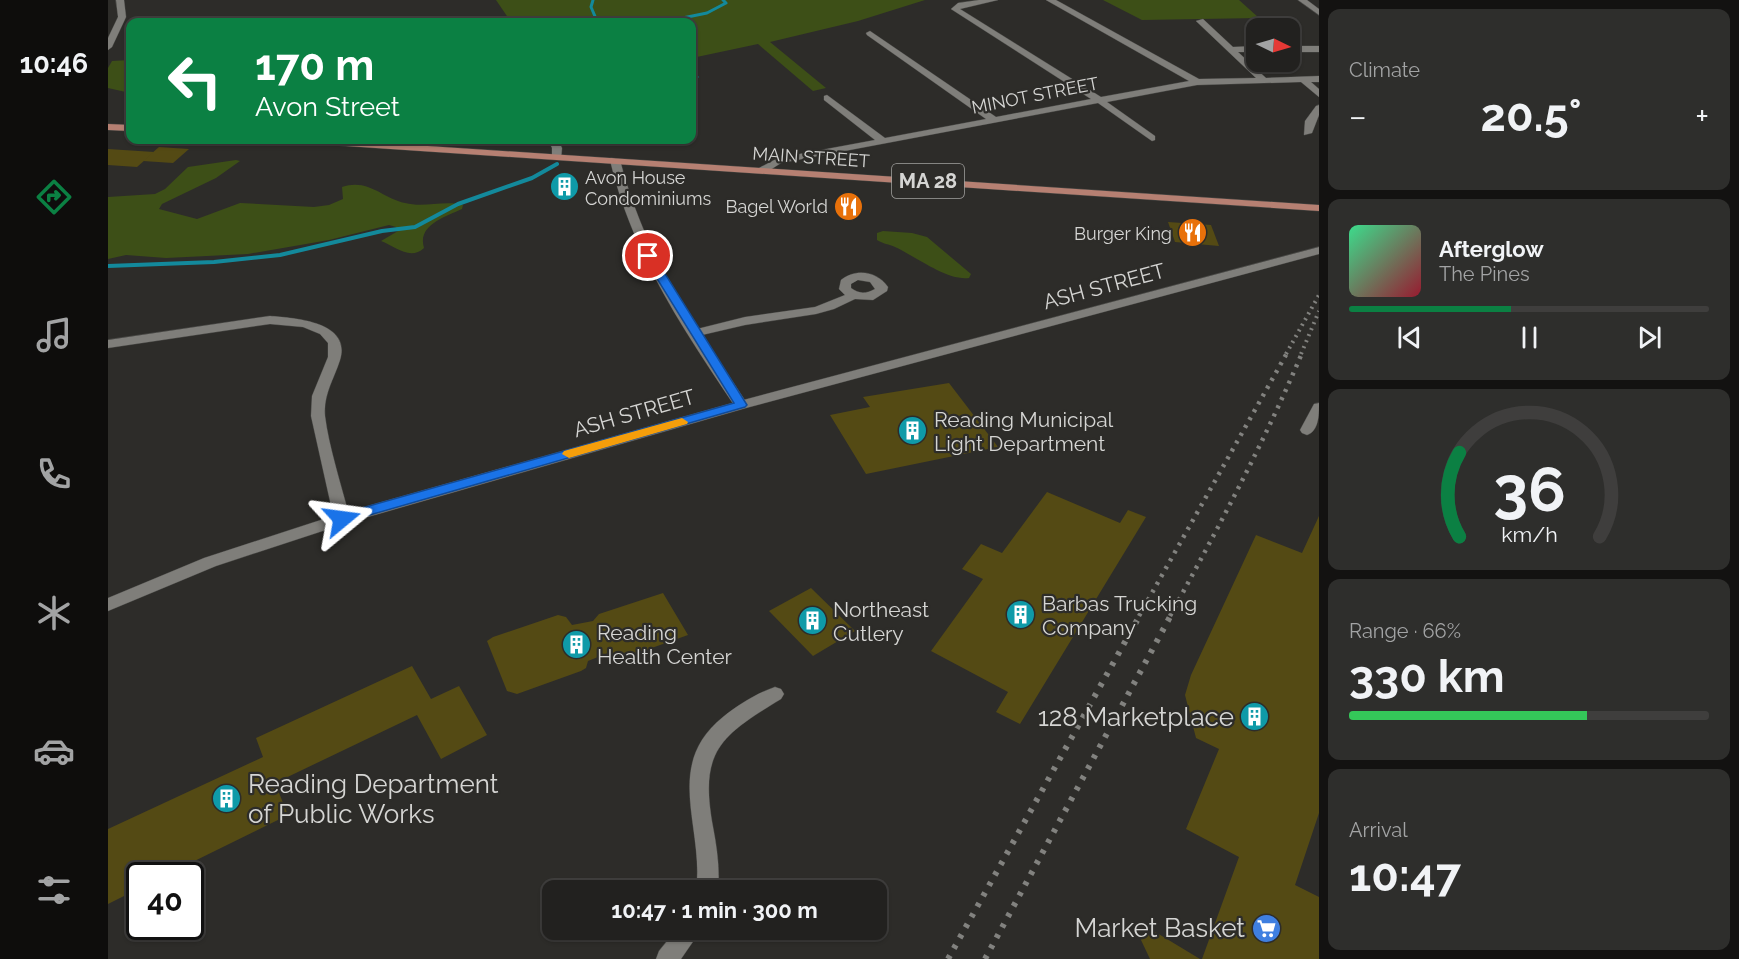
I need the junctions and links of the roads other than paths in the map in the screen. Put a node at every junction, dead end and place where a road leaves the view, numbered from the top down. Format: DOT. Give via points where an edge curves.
graph roads {
  1 [pos="120,0"];
  2 [pos="994,0"];
  3 [pos="1050,0"];
  4 [pos="1302,0"];
  5 [pos="1319,13"];
  6 [pos="1200,21"];
  7 [pos="870,33"];
  8 [pos="108,47"];
  9 [pos="1246,49"];
  10 [pos="1300,49"];
  11 [pos="1319,49"];
  12 [pos="1231,50"];
  13 [pos="1304,79"];
  14 [pos="1319,79"];
  15 [pos="1263,80"];
  16 [pos="1197,82"];
  17 [pos="1319,94"];
  18 [pos="827,98"];
  19 [pos="1099,100"];
  20 [pos="1319,108"];
  21 [pos="994,120"];
  22 [pos="108,127"];
  23 [pos="126,128"];
  24 [pos="1307,133"];
  25 [pos="1152,138"];
  26 [pos="883,141"];
  27 [pos="386,144"];
  28 [pos="555,144"];
  29 [pos="557,157"];
  30 [pos="615,160"];
  31 [pos="763,170"];
  32 [pos="1319,208"];
  33 [pos="1319,250"];
  34 [pos="853,295"];
  35 [pos="696,333"];
  36 [pos="108,344"];
  37 [pos="741,405"];
  38 [pos="1319,407"];
  39 [pos="1307,430"];
  40 [pos="342,519"];
  41 [pos="108,605"];
  42 [pos="775,694"];
  43 [pos="707,880"];
  44 [pos="682,940"];
  45 [pos="667,959"];
  1 -- 8 [label="street" via="122,17"];
  2 -- 19 [label="street" via="956,7"];
  3 -- 16 [label="street"];
  4 -- 5 [label="street"];
  6 -- 12 [label="street"];
  7 -- 21 [label="street"];
  9 -- 12 [label="street"];
  10 -- 11 [label="street"];
  12 -- 15 [label="street"];
  13 -- 14 [label="street, MINOT STREET"];
  13 -- 15 [label="street, MINOT STREET"];
  13 -- 17 [label="street"];
  15 -- 16 [label="street, MINOT STREET"];
  16 -- 19 [label="street, MINOT STREET"];
  18 -- 26 [label="street"];
  19 -- 21 [label="street, MINOT STREET"];
  19 -- 25 [label="street"];
  20 -- 24 [label="street"];
  21 -- 26 [label="street, MINOT STREET"];
  22 -- 23 [label="main road"];
  26 -- 31 [label="street, MINOT STREET" via="778,161"];
  27 -- 29 [label="main road, MAIN STREET / MA 28"];
  28 -- 29 [label="street"];
  29 -- 30 [label="main road, MAIN STREET / MA 28"];
  30 -- 31 [label="main road, MAIN STREET / MA 28"];
  30 -- 35 [label="street" via="638,237"];
  31 -- 32 [label="main road, MAIN STREET / MA 28"];
  33 -- 37 [label="street, ASH STREET"];
  34 -- 35 [label="street" via="824,307"];
  35 -- 37 [label="street"];
  36 -- 40 [label="street" via="270,320 305,323 324,331 334,343 335,357 319,396 318,416"];
  37 -- 40 [label="street, ASH STREET"];
  38 -- 39 [label="street"];
  40 -- 41 [label="street, ASH STREET" via="210,562"];
  42 -- 43 [label="street" via="718,731 701,761 698,792"];
  44 -- 45 [label="street"];
}
